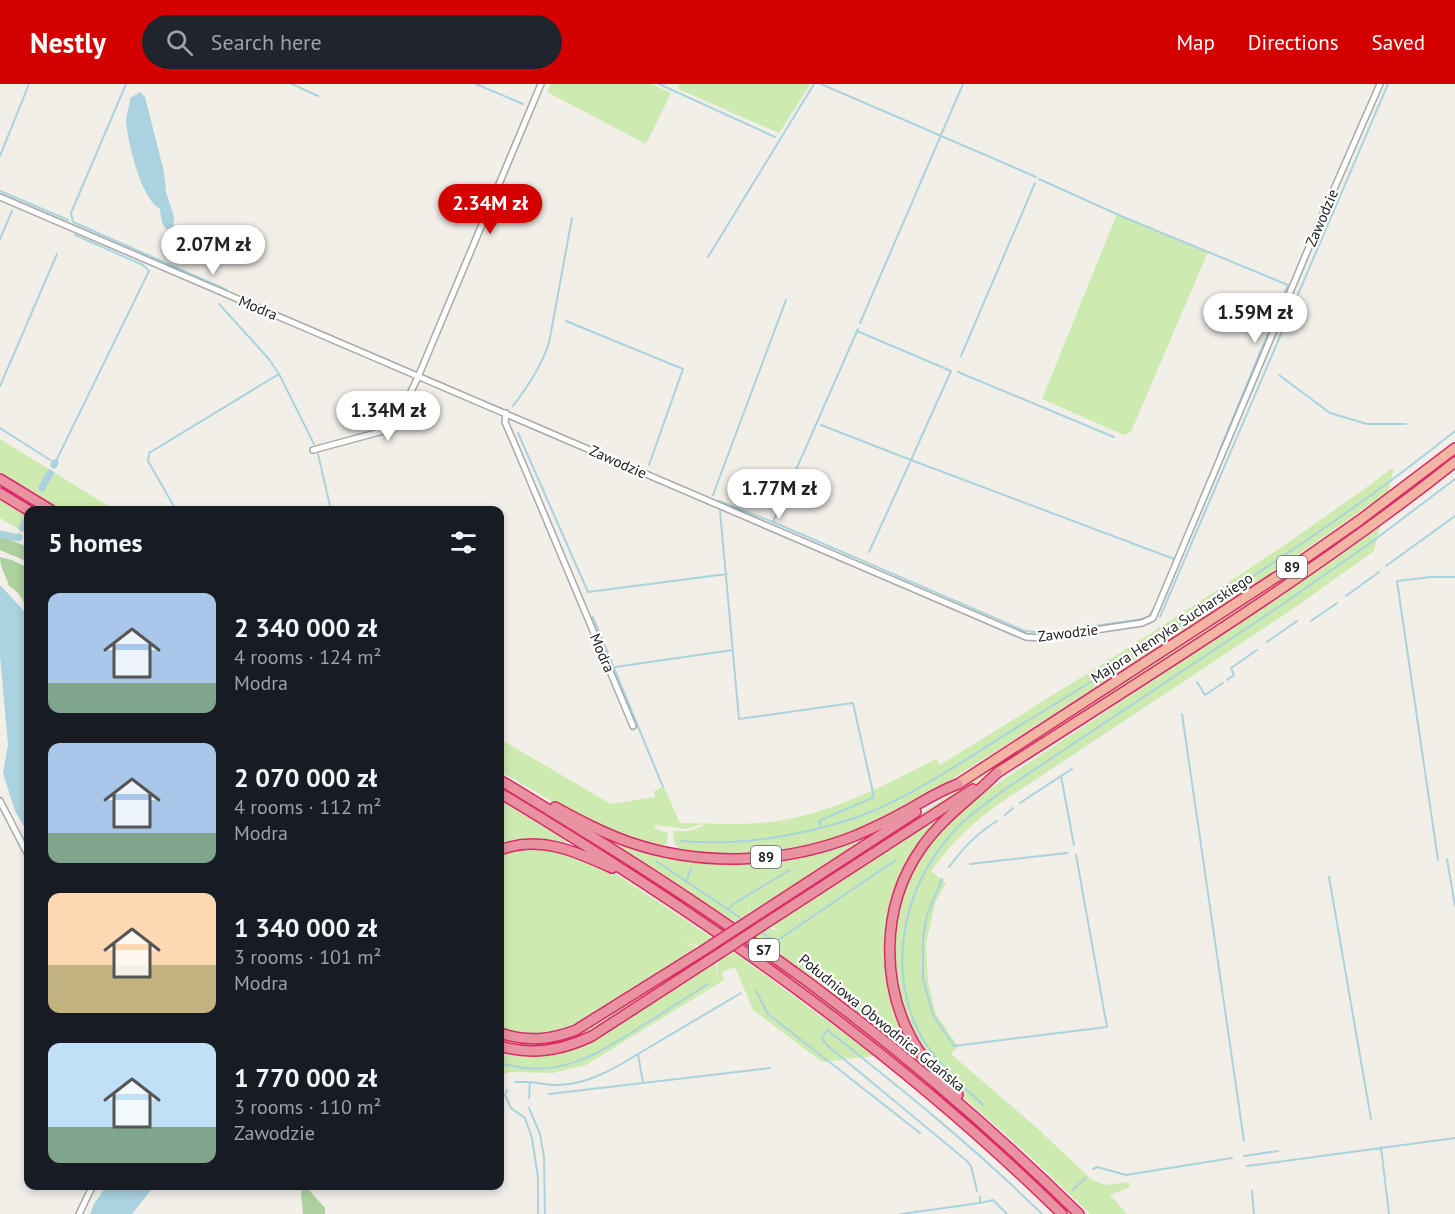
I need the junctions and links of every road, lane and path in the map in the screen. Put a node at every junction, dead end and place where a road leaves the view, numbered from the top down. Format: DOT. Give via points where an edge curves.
graph roads {
  1 [pos="541,84"];
  2 [pos="1380,84"];
  3 [pos="0,197"];
  4 [pos="418,377"];
  5 [pos="506,413"];
  6 [pos="1455,448"];
  7 [pos="313,450"];
  8 [pos="1455,462"];
  9 [pos="0,479"];
  10 [pos="0,493"];
  11 [pos="44,506"];
  12 [pos="24,508"];
  13 [pos="633,726"];
  14 [pos="997,773"];
  15 [pos="504,783"];
  16 [pos="958,784"];
  17 [pos="519,792"];
  18 [pos="504,795"];
  19 [pos="0,801"];
  20 [pos="24,847"];
  21 [pos="504,849"];
  22 [pos="632,875"];
  23 [pos="504,1035"];
  24 [pos="504,1047"];
  25 [pos="991,1132"];
  26 [pos="91,1190"];
  27 [pos="80,1214"];
  28 [pos="1062,1214"];
  29 [pos="1078,1214"];
  1 -- 4 [label="street"];
  2 -- 5 [label="street, Zawodzie" via="1155,615 1149,621 1042,638 1026,637"];
  3 -- 4 [label="street, Modra"];
  4 -- 5 [label="street, Zawodzie"];
  4 -- 7 [label="street" via="397,421 387,430"];
  5 -- 13 [label="street, Modra" via="508,430"];
  6 -- 16 [label="highway, Majora Henryka Sucharskiego / 89" via="1307,557"];
  8 -- 14 [label="highway, Majora Henryka Sucharskiego / 89" via="1287,585"];
  9 -- 11 [label="highway"];
  10 -- 12 [label="highway"];
  14 -- 24 [label="highway, 89, bridge" via="606,1027 562,1048 537,1052"];
  14 -- 25 [label="highway, 89" via="943,820 921,848 899,891 890,946 894,990 908,1032 926,1061 980,1115"];
  15 -- 17 [label="highway, Południowa Obwodnica Gdańska / S7"];
  16 -- 17 [label="highway, 89" via="881,824 832,844 792,854 736,859 680,854 630,842"];
  16 -- 23 [label="highway, 89, bridge" via="576,1030 535,1040"];
  17 -- 25 [label="highway, Południowa Obwodnica Gdańska / S7" via="671,886 776,959 894,1049"];
  18 -- 22 [label="highway, Południowa Obwodnica Gdańska / S7"];
  19 -- 20 [label="street"];
  21 -- 22 [label="highway" via="546,845 572,850"];
  22 -- 28 [label="highway, Południowa Obwodnica Gdańska / S7" via="739,946 861,1037 969,1127"];
  25 -- 29 [label="highway, Południowa Obwodnica Gdańska / S7"];
  26 -- 27 [label="street"];
}
